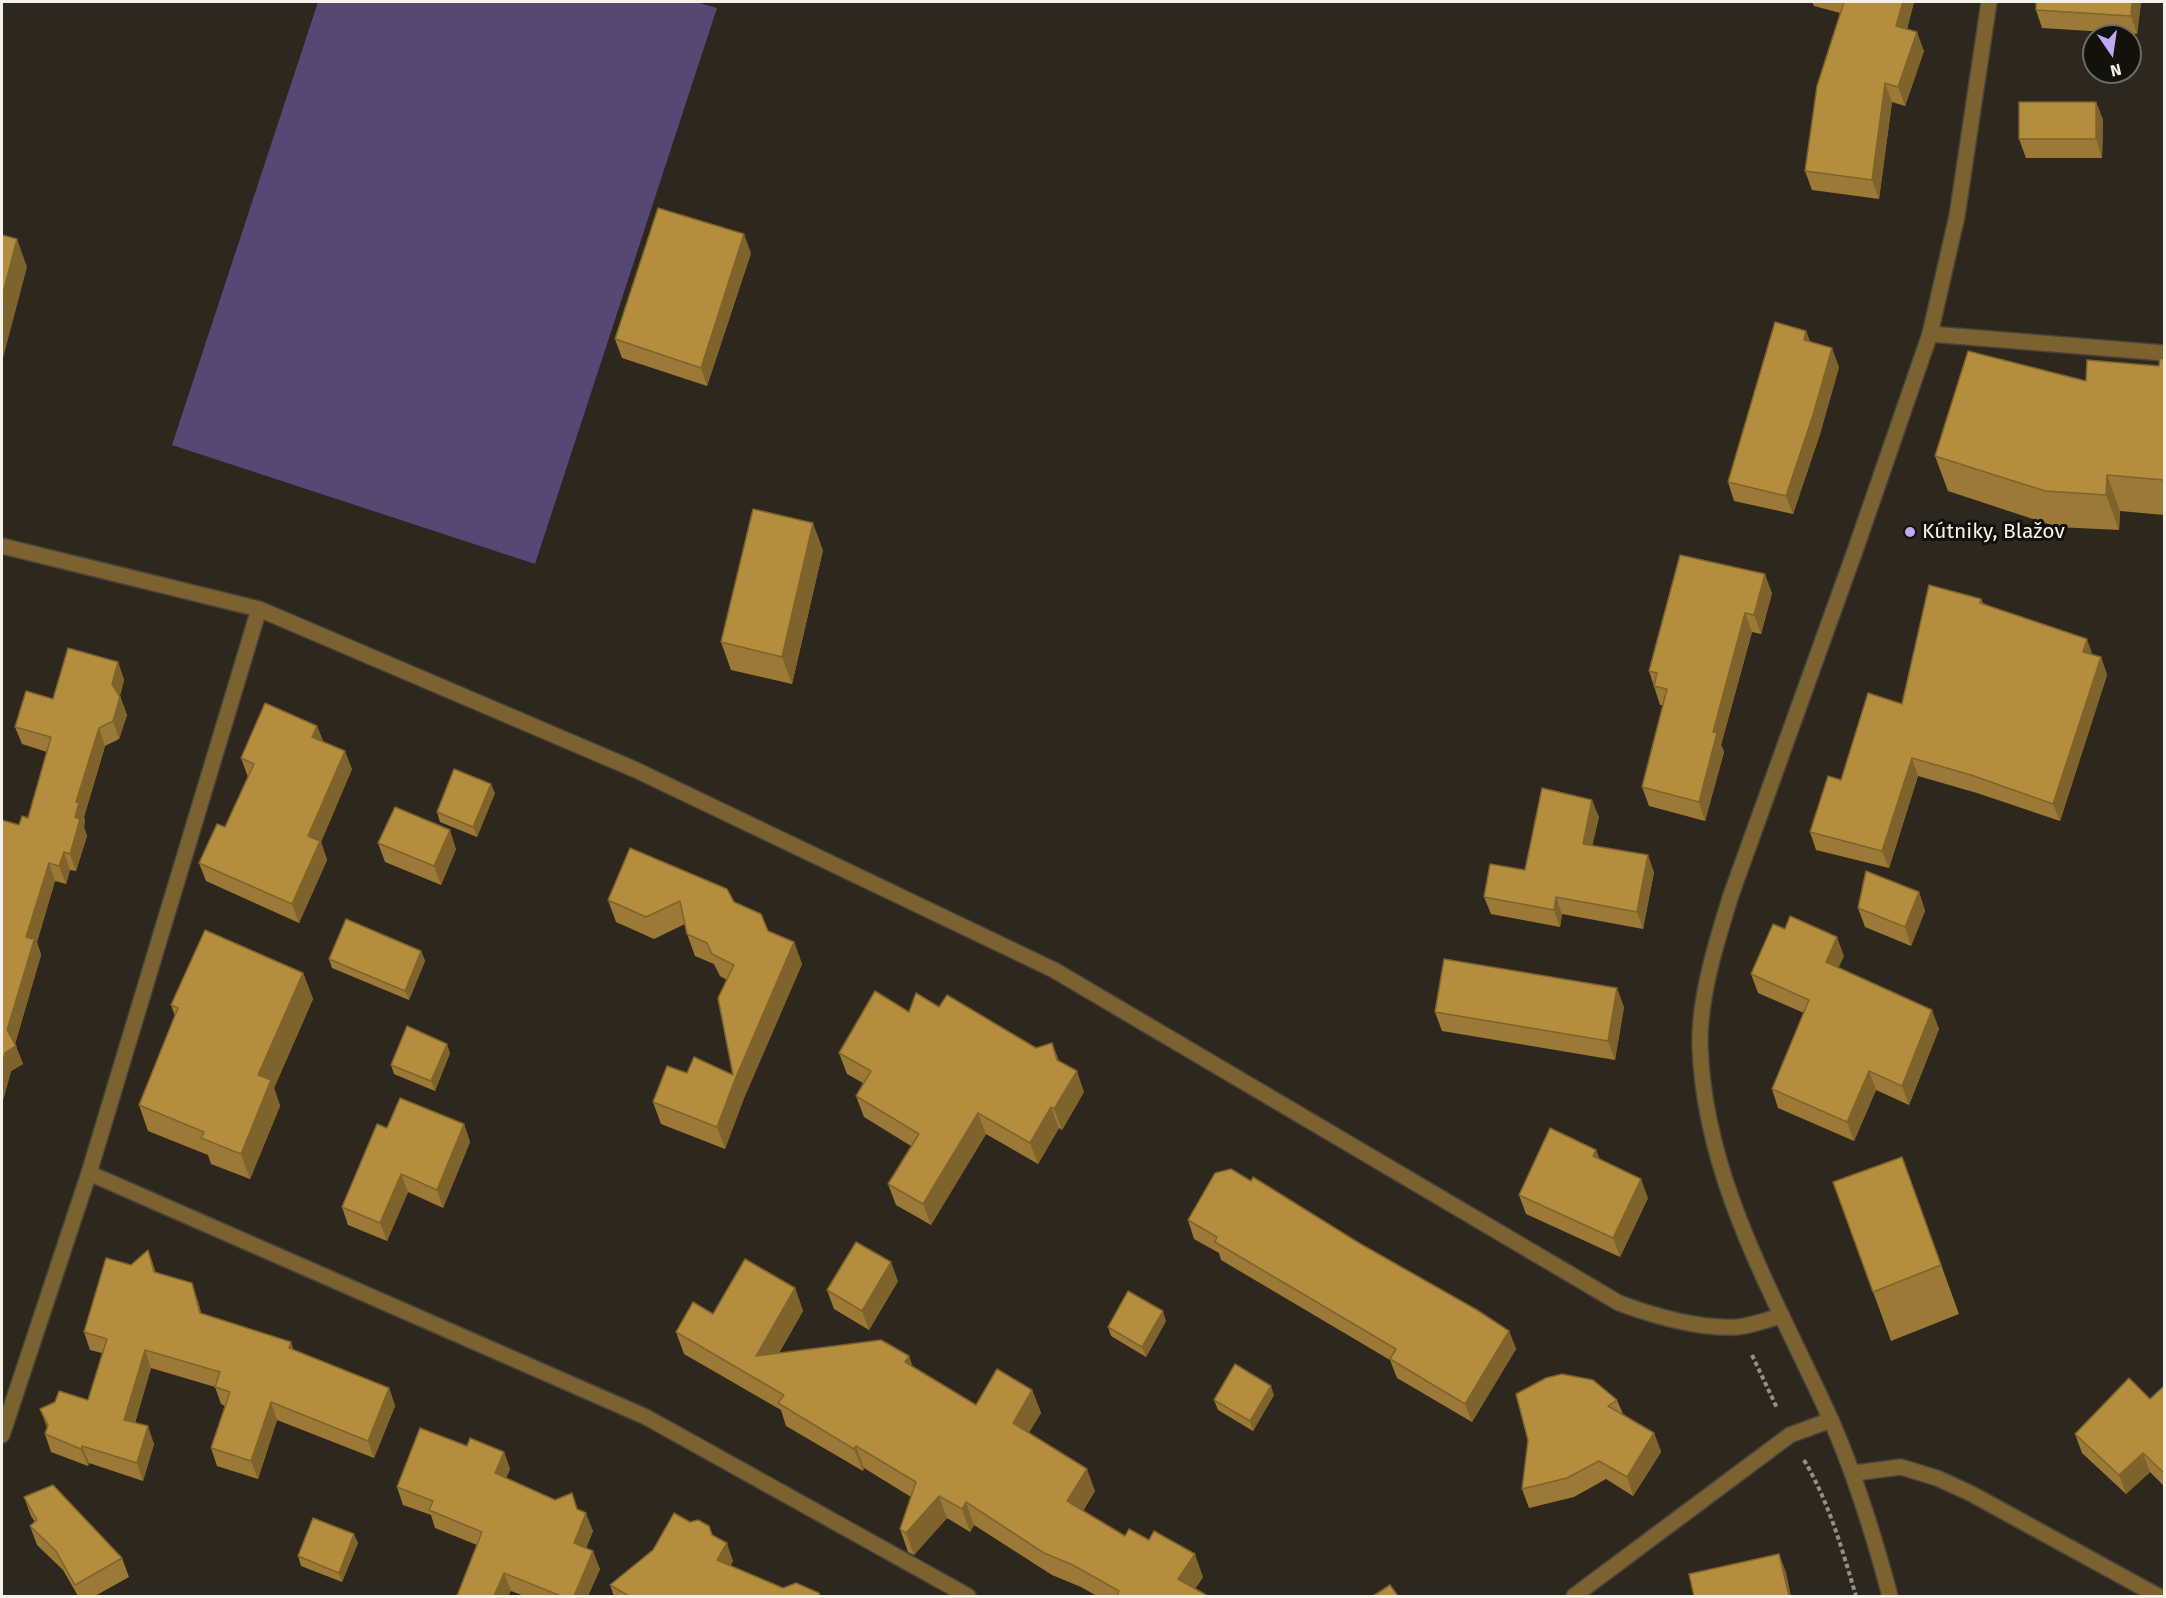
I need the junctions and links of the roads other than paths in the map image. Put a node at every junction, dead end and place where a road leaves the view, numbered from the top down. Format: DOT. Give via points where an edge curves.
graph roads {
  1 [pos="1989,2"];
  2 [pos="1930,334"];
  3 [pos="2164,353"];
  4 [pos="2,546"];
  5 [pos="259,609"];
  6 [pos="88,1173"];
  7 [pos="1782,1316"];
  8 [pos="1831,1420"];
  9 [pos="2,1435"];
  10 [pos="1854,1473"];
  11 [pos="968,1596"];
  12 [pos="1574,1596"];
  13 [pos="1890,1596"];
  14 [pos="2158,1596"];
  1 -- 2 [label="street" via="1957,216"];
  2 -- 3 [label="street"];
  2 -- 7 [label="street" via="1731,895 1705,1000 1700,1043 1710,1125 1737,1218"];
  4 -- 5 [label="street"];
  5 -- 6 [label="street"];
  5 -- 7 [label="street" via="636,770 1054,969 1619,1304 1652,1315 1714,1326 1739,1327"];
  6 -- 9 [label="street"];
  6 -- 11 [label="street" via="646,1417"];
  7 -- 8 [label="street"];
  8 -- 10 [label="street"];
  8 -- 12 [label="street" via="1790,1435"];
  10 -- 13 [label="street"];
  10 -- 14 [label="street" via="1901,1467 1936,1478"];
}
